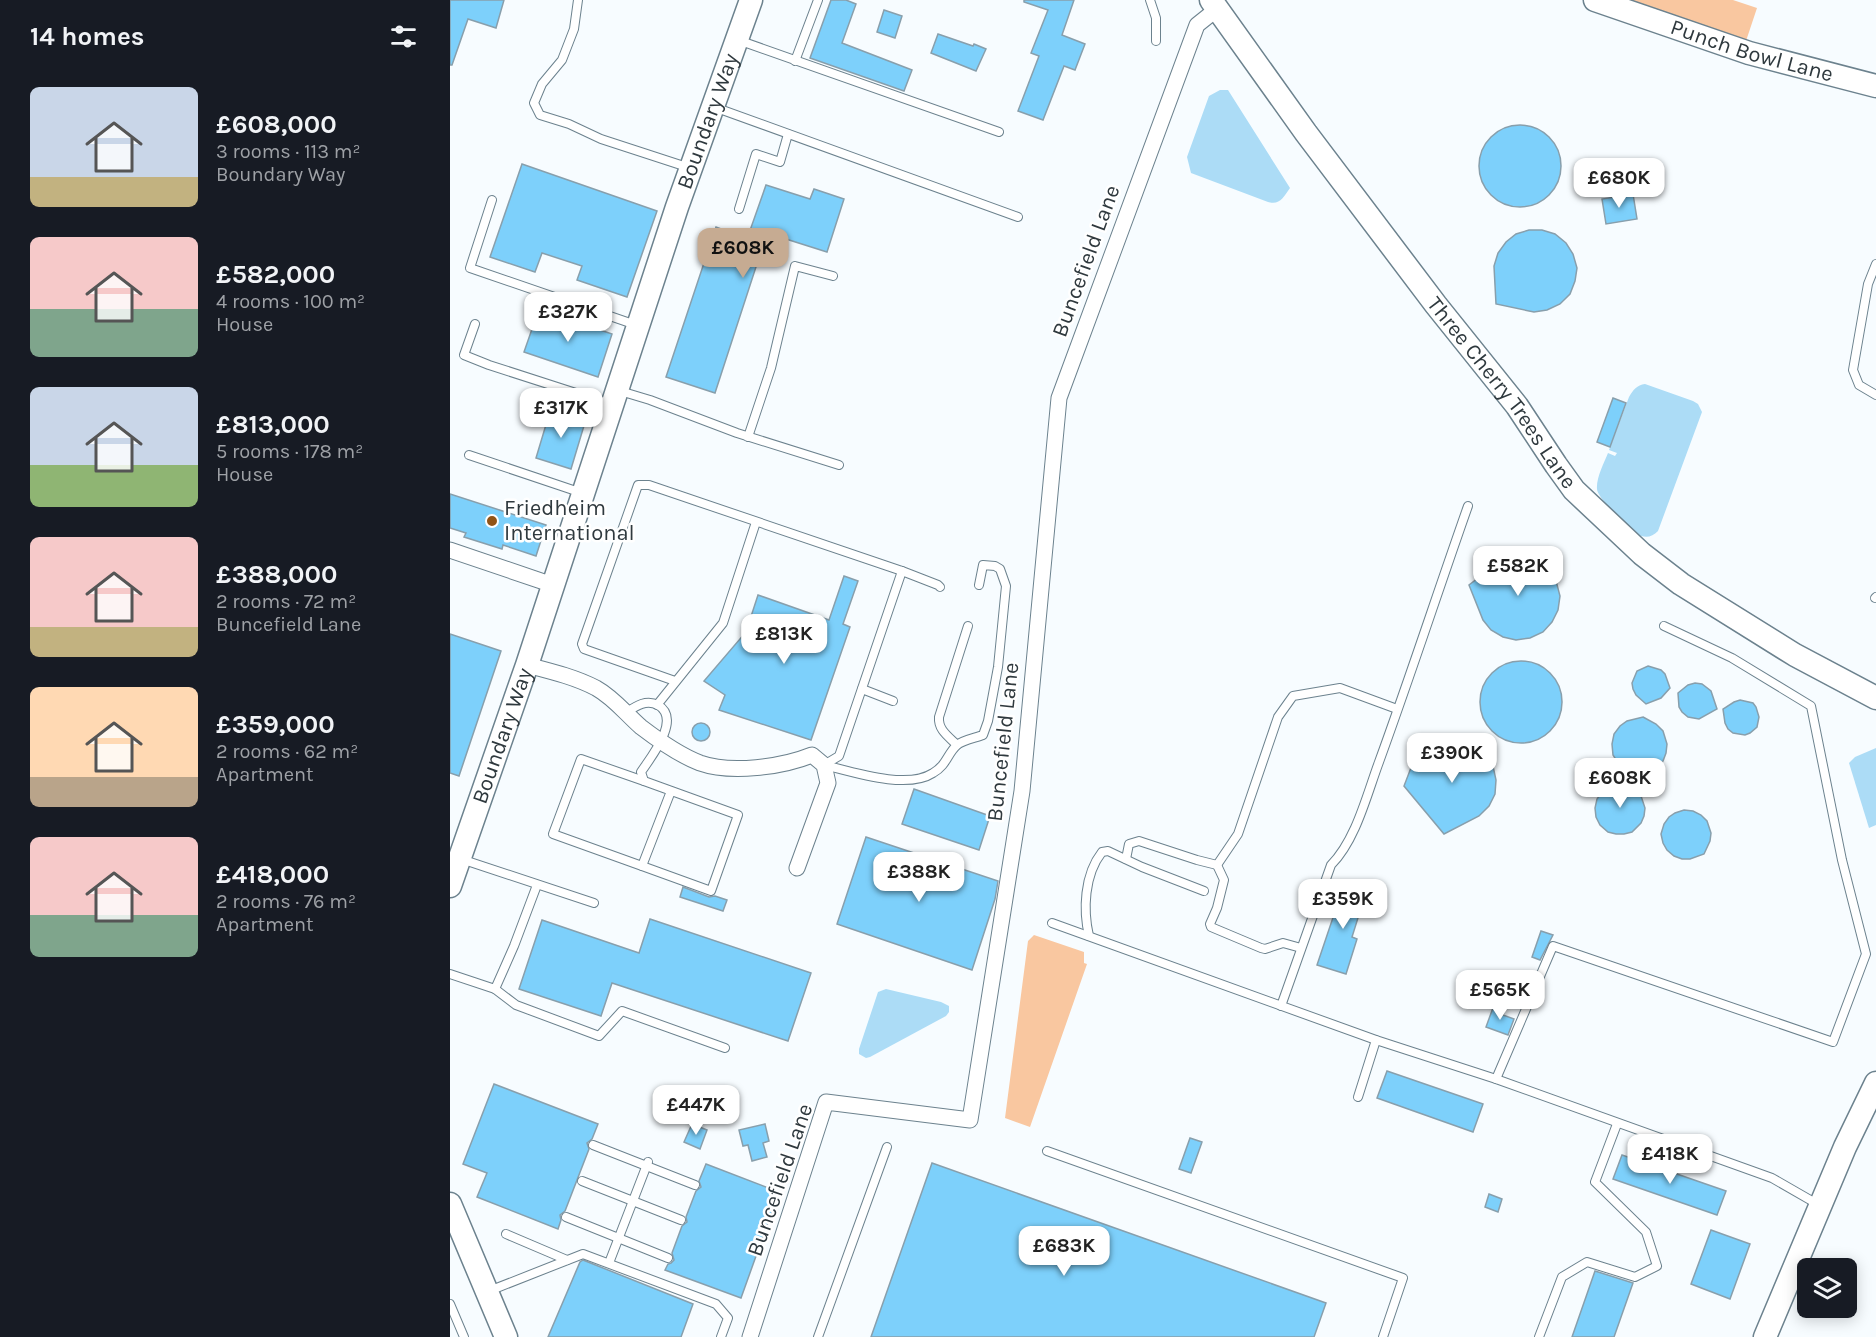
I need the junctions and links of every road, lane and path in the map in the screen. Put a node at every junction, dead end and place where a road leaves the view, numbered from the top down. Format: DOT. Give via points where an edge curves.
graph roads {
  1 [pos="578,0"];
  2 [pos="751,0"];
  3 [pos="818,0"];
  4 [pos="1150,0"];
  5 [pos="1595,0"];
  6 [pos="1219,3"];
  7 [pos="737,39"];
  8 [pos="1156,41"];
  9 [pos="795,61"];
  10 [pos="1876,86"];
  11 [pos="713,107"];
  12 [pos="999,132"];
  13 [pos="788,134"];
  14 [pos="691,168"];
  15 [pos="492,200"];
  16 [pos="739,210"];
  17 [pos="1018,217"];
  18 [pos="1876,264"];
  19 [pos="833,276"];
  20 [pos="475,324"];
  21 [pos="637,325"];
  22 [pos="1876,394"];
  23 [pos="614,397"];
  24 [pos="748,437"];
  25 [pos="469,455"];
  26 [pos="839,465"];
  27 [pos="583,493"];
  28 [pos="1468,506"];
  29 [pos="756,522"];
  30 [pos="450,550"];
  31 [pos="902,571"];
  32 [pos="553,585"];
  33 [pos="979,585"];
  34 [pos="940,587"];
  35 [pos="968,626"];
  36 [pos="1664,626"];
  37 [pos="527,665"];
  38 [pos="675,681"];
  39 [pos="862,689"];
  40 [pos="1876,698"];
  41 [pos="893,701"];
  42 [pos="657,705"];
  43 [pos="1397,709"];
  44 [pos="627,712"];
  45 [pos="660,741"];
  46 [pos="957,745"];
  47 [pos="824,765"];
  48 [pos="644,781"];
  49 [pos="670,791"];
  50 [pos="459,859"];
  51 [pos="1126,859"];
  52 [pos="1217,864"];
  53 [pos="642,866"];
  54 [pos="797,868"];
  55 [pos="537,885"];
  56 [pos="450,886"];
  57 [pos="1204,891"];
  58 [pos="594,903"];
  59 [pos="1052,922"];
  60 [pos="1089,936"];
  61 [pos="1301,948"];
  62 [pos="450,975"];
  63 [pos="495,989"];
  64 [pos="1281,1006"];
  65 [pos="1376,1040"];
  66 [pos="725,1048"];
  67 [pos="1496,1079"];
  68 [pos="1876,1083"];
  69 [pos="1358,1097"];
  70 [pos="1617,1124"];
  71 [pos="594,1145"];
  72 [pos="887,1147"];
  73 [pos="1047,1151"];
  74 [pos="647,1164"];
  75 [pos="582,1181"];
  76 [pos="695,1185"];
  77 [pos="633,1201"];
  78 [pos="450,1204"];
  79 [pos="1820,1206"];
  80 [pos="566,1217"];
  81 [pos="681,1220"];
  82 [pos="506,1234"];
  83 [pos="618,1238"];
  84 [pos="668,1258"];
  85 [pos="567,1260"];
  86 [pos="609,1263"];
  87 [pos="487,1291"];
  88 [pos="450,1304"];
  89 [pos="464,1337"];
  90 [pos="506,1337"];
  91 [pos="721,1337"];
  92 [pos="750,1337"];
  93 [pos="818,1337"];
  94 [pos="1383,1337"];
  95 [pos="1539,1337"];
  96 [pos="1765,1337"];
  1 -- 14 [label="lane" via="574,29 562,60 542,84 534,103 540,116"];
  2 -- 7 [label="street, Boundary Way"];
  3 -- 9 [label="lane"];
  4 -- 8 [label="lane" via="1156,18"];
  5 -- 10 [label="street, Punch Bowl Lane" via="1749,53"];
  6 -- 40 [label="street, Three Cherry Trees Lane" via="1335,171 1517,406 1574,490 1642,554 1681,584 1795,655"];
  6 -- 92 [label="street, Buncefield Lane" via="1197,25 1059,398 1022,791 970,1120 826,1102"];
  7 -- 9 [label="lane"];
  7 -- 11 [label="street, Boundary Way"];
  9 -- 12 [label="lane"];
  11 -- 13 [label="lane"];
  11 -- 14 [label="street, Boundary Way"];
  13 -- 16 [label="lane" via="780,162 756,154"];
  13 -- 17 [label="lane"];
  14 -- 21 [label="street, Boundary Way"];
  15 -- 21 [label="lane" via="470,268"];
  18 -- 22 [label="lane" via="1868,284 1853,370 1859,386"];
  19 -- 24 [label="lane" via="795,266 771,368"];
  20 -- 23 [label="lane" via="464,355"];
  21 -- 23 [label="street, Boundary Way"];
  23 -- 24 [label="lane" via="650,400"];
  23 -- 27 [label="street, Boundary Way"];
  24 -- 26 [label="lane"];
  25 -- 27 [label="lane"];
  27 -- 32 [label="street, Boundary Way"];
  28 -- 43 [label="lane"];
  29 -- 31 [label="lane"];
  29 -- 38 [label="lane" via="723,623"];
  29 -- 38 [label="lane" via="638,484 582,644 584,649"];
  30 -- 32 [label="street"];
  31 -- 34 [label="lane"];
  31 -- 39 [label="lane"];
  32 -- 37 [label="street, Boundary Way"];
  33 -- 46 [label="lane" via="983,565 1000,569 1005,585 998,667 986,731"];
  35 -- 46 [label="lane" via="938,723"];
  36 -- 67 [label="lane" via="1732,658 1811,706 1842,860 1866,954 1833,1042 1554,946"];
  37 -- 44 [label="street" via="597,688"];
  37 -- 50 [label="street, Boundary Way"];
  38 -- 42 [label="lane"];
  39 -- 41 [label="lane"];
  39 -- 47 [label="lane" via="839,756"];
  42 -- 44 [label="lane" via="648,702"];
  42 -- 45 [label="lane" via="665,711 668,722"];
  43 -- 52 [label="lane" via="1340,688 1293,696 1278,717 1238,834"];
  43 -- 61 [label="lane" via="1356,824 1342,854 1331,865"];
  44 -- 45 [label="street"];
  45 -- 47 [label="street" via="700,763 729,768 796,761 812,755"];
  45 -- 48 [label="lane" via="641,772"];
  46 -- 47 [label="lane" via="945,764 931,775 909,780"];
  47 -- 54 [label="street" via="828,783"];
  48 -- 49 [label="lane"];
  48 -- 53 [label="lane" via="581,759 553,834"];
  49 -- 53 [label="lane"];
  49 -- 53 [label="lane" via="738,815 711,891"];
  50 -- 55 [label="lane"];
  50 -- 56 [label="street, Boundary Way"];
  51 -- 52 [label="lane" via="1129,844 1139,841"];
  51 -- 57 [label="lane"];
  51 -- 60 [label="lane" via="1108,851 1097,859 1084,902"];
  52 -- 61 [label="lane" via="1224,880 1212,927 1264,949 1283,942"];
  55 -- 58 [label="lane"];
  55 -- 63 [label="lane"];
  59 -- 60 [label="lane"];
  60 -- 64 [label="lane"];
  61 -- 64 [label="lane"];
  62 -- 63 [label="lane"];
  63 -- 66 [label="lane" via="516,1005 599,1036 622,1011"];
  64 -- 65 [label="lane"];
  65 -- 67 [label="lane"];
  65 -- 69 [label="lane"];
  67 -- 70 [label="lane"];
  68 -- 79 [label="street"];
  70 -- 79 [label="lane" via="1772,1178"];
  70 -- 95 [label="lane" via="1595,1182 1646,1232 1657,1266 1635,1277 1587,1262 1562,1277"];
  71 -- 74 [label="lane"];
  72 -- 93 [label="lane"];
  73 -- 94 [label="lane" via="1403,1278"];
  74 -- 76 [label="lane"];
  74 -- 77 [label="lane"];
  75 -- 77 [label="lane"];
  77 -- 81 [label="lane"];
  77 -- 83 [label="lane"];
  78 -- 87 [label="street"];
  79 -- 96 [label="street"];
  80 -- 83 [label="lane"];
  82 -- 85 [label="lane"];
  83 -- 84 [label="lane"];
  83 -- 86 [label="lane"];
  85 -- 86 [label="lane" via="583,1254"];
  85 -- 87 [label="lane"];
  86 -- 91 [label="lane" via="716,1304 728,1318"];
  87 -- 90 [label="street"];
  88 -- 89 [label="lane"];
}
